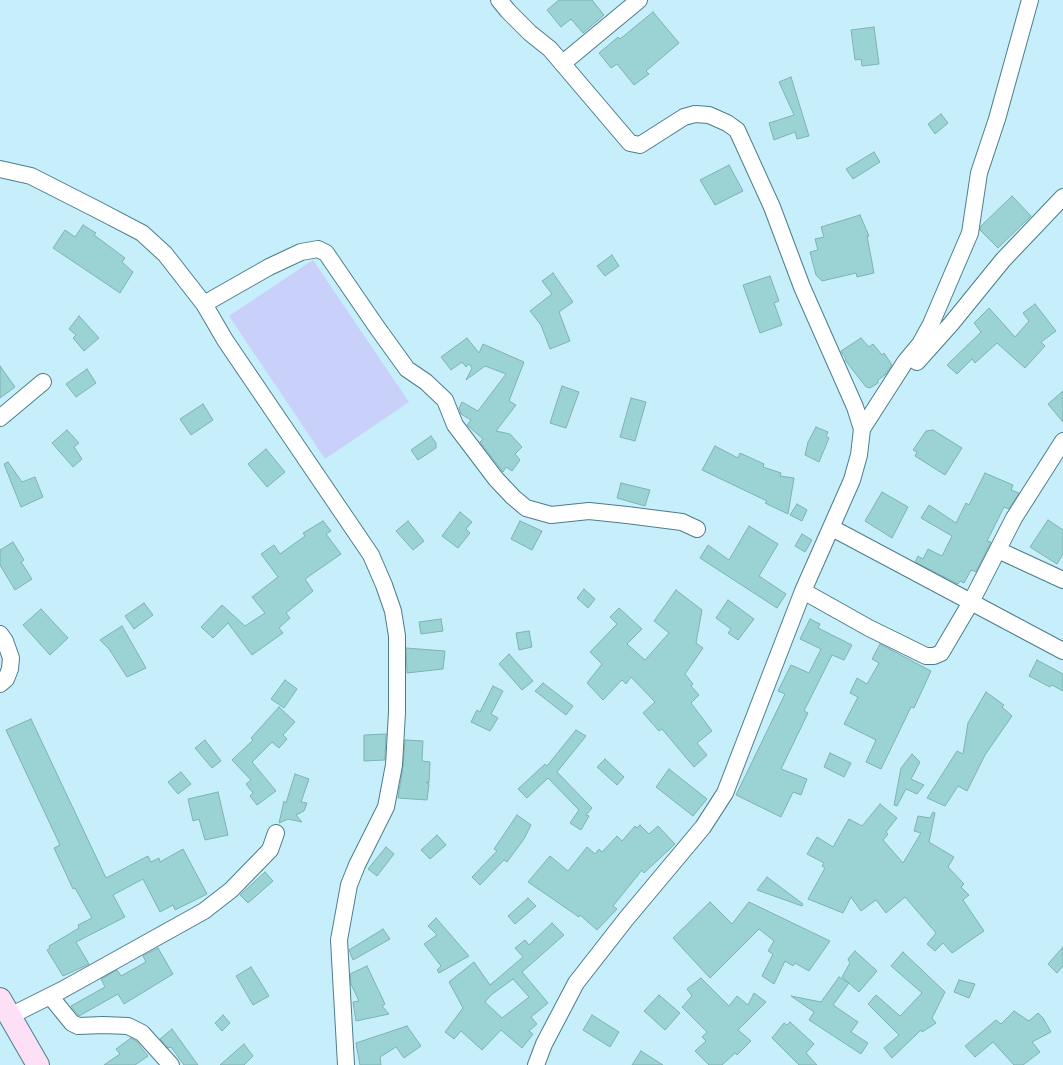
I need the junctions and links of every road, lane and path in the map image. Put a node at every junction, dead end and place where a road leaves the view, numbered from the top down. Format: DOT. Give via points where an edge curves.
graph roads {
  1 [pos="499,0"];
  2 [pos="639,0"];
  3 [pos="1030,0"];
  4 [pos="563,63"];
  5 [pos="0,169"];
  6 [pos="1063,197"];
  7 [pos="204,304"];
  8 [pos="43,382"];
  9 [pos="888,387"];
  10 [pos="0,418"];
  11 [pos="862,429"];
  12 [pos="1063,442"];
  13 [pos="832,528"];
  14 [pos="697,529"];
  15 [pos="998,550"];
  16 [pos="1063,580"];
  17 [pos="803,591"];
  18 [pos="971,602"];
  19 [pos="0,634"];
  20 [pos="1063,651"];
  21 [pos="0,684"];
  22 [pos="276,832"];
  23 [pos="50,996"];
  24 [pos="5,1007"];
  25 [pos="38,1065"];
  26 [pos="171,1065"];
  27 [pos="346,1065"];
  28 [pos="536,1065"];
  1 -- 4 [label="street"];
  2 -- 4 [label="street"];
  3 -- 9 [label="street" via="979,173 970,234 931,324 920,344"];
  4 -- 11 [label="street" via="630,143 640,144 684,117 695,114 709,114 737,130 772,207 802,287 855,407"];
  5 -- 7 [label="street" via="31,176 142,233 165,254"];
  6 -- 9 [label="street" via="1003,260 921,358"];
  7 -- 14 [label="street" via="269,267 301,252 318,249 326,253 407,369 446,400 455,425 496,479 526,508 551,515 589,511 643,517 682,522"];
  7 -- 27 [label="street" via="225,340 371,555 384,585 395,624 397,712 394,765 386,807 357,865 350,885 339,940"];
  8 -- 10 [label="street"];
  9 -- 11 [label="street"];
  11 -- 13 [label="street" via="852,480"];
  12 -- 15 [label="street" via="1014,518"];
  13 -- 17 [label="street"];
  13 -- 18 [label="street"];
  15 -- 16 [label="street"];
  15 -- 18 [label="street"];
  17 -- 18 [label="street" via="926,656 941,653"];
  17 -- 28 [label="street" via="725,793 703,827 576,983 544,1044"];
  18 -- 20 [label="street"];
  19 -- 21 [label="street" via="11,658 6,679"];
  22 -- 23 [label="street" via="270,850 231,890 204,911"];
  23 -- 24 [label="street"];
  23 -- 26 [label="street" via="72,1023 78,1026 128,1026 142,1033"];
  24 -- 25 [label="street"];
}
